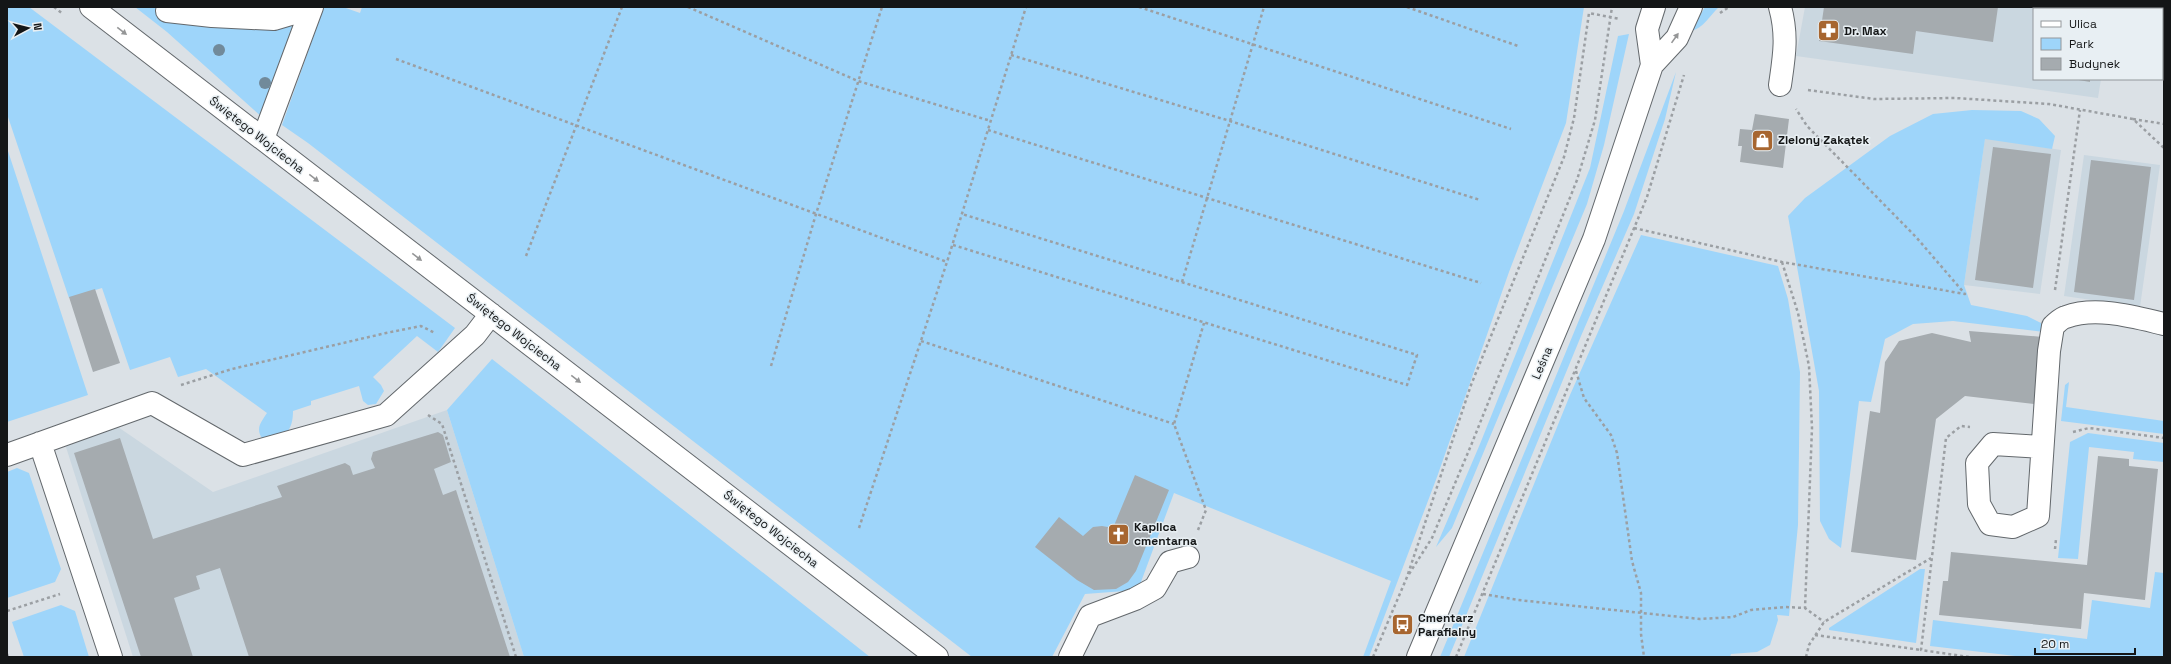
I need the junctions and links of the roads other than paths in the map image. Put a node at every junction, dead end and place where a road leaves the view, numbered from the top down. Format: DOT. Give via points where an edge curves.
graph roads {
  1 [pos="91,7"];
  2 [pos="1654,7"];
  3 [pos="1691,7"];
  4 [pos="1780,7"];
  5 [pos="311,8"];
  6 [pos="167,11"];
  7 [pos="1652,64"];
  8 [pos="1780,86"];
  9 [pos="263,139"];
  10 [pos="491,314"];
  11 [pos="2164,324"];
  12 [pos="40,443"];
  13 [pos="2042,448"];
  14 [pos="7,455"];
  15 [pos="1188,557"];
  16 [pos="112,657"];
  17 [pos="937,657"];
  18 [pos="1070,657"];
  19 [pos="1418,657"];
  1 -- 9 [label="street, Świętego Wojciecha, one-way"];
  2 -- 7 [label="street" via="1648,29"];
  7 -- 3 [label="street, one-way" via="1677,38"];
  4 -- 8 [label="street" via="1785,25 1786,50"];
  5 -- 6 [label="street" via="274,19"];
  5 -- 9 [label="street"];
  7 -- 19 [label="street, Leśna" via="1594,239"];
  9 -- 10 [label="street, Świętego Wojciecha, one-way"];
  10 -- 12 [label="street" via="475,335 386,415 243,455 152,404"];
  10 -- 17 [label="street, Świętego Wojciecha, one-way"];
  11 -- 13 [label="street" via="2136,317 2092,313 2065,317 2053,326"];
  12 -- 14 [label="street"];
  12 -- 16 [label="street"];
  15 -- 18 [label="street" via="1170,562 1155,588 1135,599 1090,616"];
}
